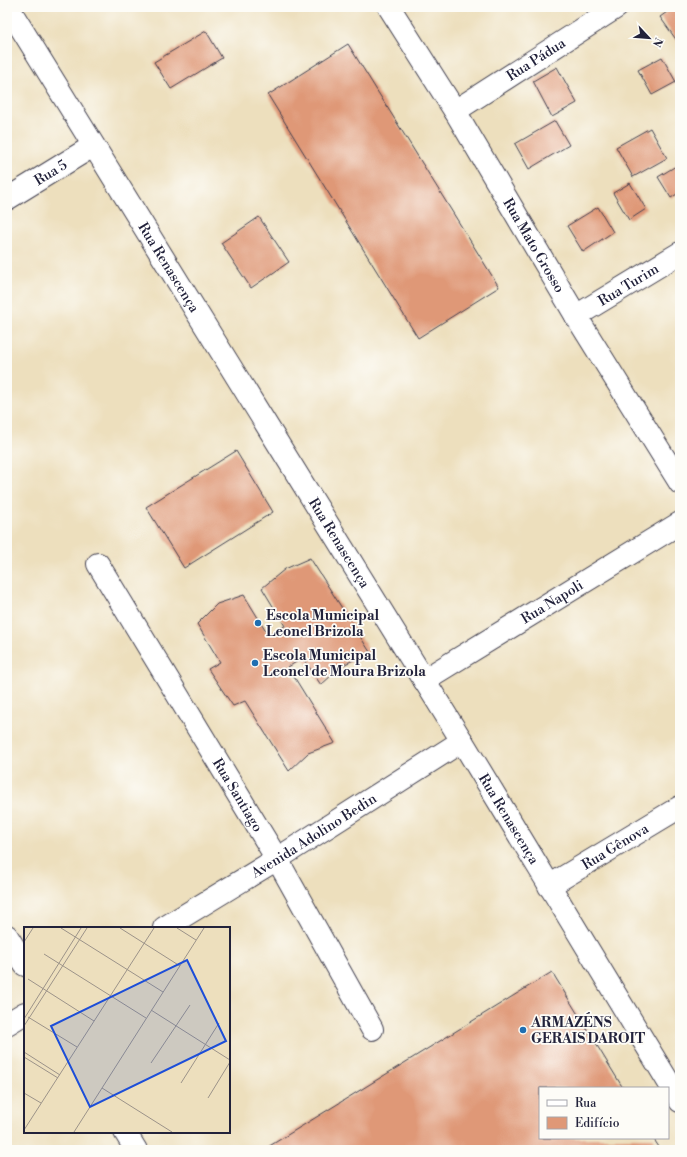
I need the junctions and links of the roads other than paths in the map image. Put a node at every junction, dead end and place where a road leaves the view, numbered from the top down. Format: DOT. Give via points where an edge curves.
graph roads {
  1 [pos="8,7"];
  2 [pos="389,7"];
  3 [pos="617,7"];
  4 [pos="455,111"];
  5 [pos="93,146"];
  6 [pos="7,199"];
  7 [pos="680,253"];
  8 [pos="576,316"];
  9 [pos="680,483"];
  10 [pos="680,523"];
  11 [pos="98,564"];
  12 [pos="424,680"];
  13 [pos="462,741"];
  14 [pos="680,807"];
  15 [pos="277,859"];
  16 [pos="549,886"];
  17 [pos="166,927"];
  18 [pos="7,936"];
  19 [pos="24,963"];
  20 [pos="24,1014"];
  21 [pos="7,1024"];
  22 [pos="372,1029"];
  23 [pos="678,1093"];
  24 [pos="126,1133"];
  25 [pos="136,1150"];
  1 -- 5 [label="street, Rua Renascença"];
  2 -- 4 [label="street, Rua Mato Grosso"];
  3 -- 4 [label="street, Rua Pádua"];
  4 -- 8 [label="street, Rua Mato Grosso"];
  5 -- 6 [label="street, Rua 5"];
  5 -- 12 [label="street, Rua Renascença"];
  7 -- 8 [label="street, Rua Turim"];
  8 -- 9 [label="street, Rua Mato Grosso"];
  10 -- 12 [label="street, Rua Napoli"];
  11 -- 15 [label="street, Rua Santiago"];
  12 -- 13 [label="street, Rua Renascença"];
  13 -- 15 [label="street, Avenida Adolino Bedin"];
  13 -- 16 [label="street, Rua Renascença"];
  14 -- 16 [label="street, Rua Gênova"];
  15 -- 17 [label="street, Avenida Adolino Bedin"];
  15 -- 22 [label="street, Rua Santiago"];
  16 -- 23 [label="street, Rua Renascença"];
  18 -- 19 [label="street"];
  20 -- 21 [label="street"];
  24 -- 25 [label="street"];
}
